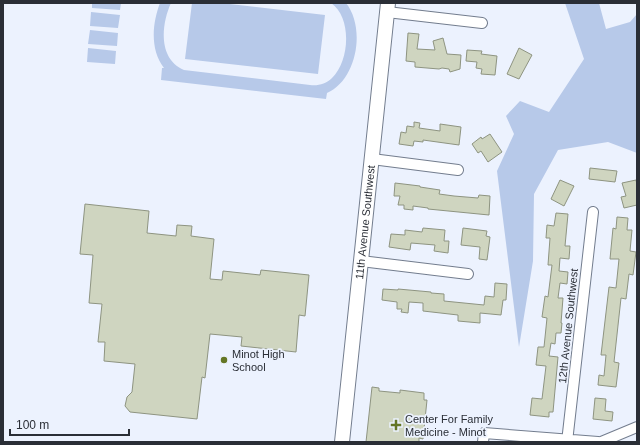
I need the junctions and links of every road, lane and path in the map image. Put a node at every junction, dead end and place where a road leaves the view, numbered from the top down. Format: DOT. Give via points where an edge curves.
graph roads {
  1 [pos="388,8"];
  2 [pos="482,22"];
  3 [pos="372,159"];
  4 [pos="458,170"];
  5 [pos="593,212"];
  6 [pos="361,261"];
  7 [pos="468,274"];
  8 [pos="637,427"];
  9 [pos="483,437"];
  10 [pos="567,441"];
  11 [pos="342,442"];
  12 [pos="600,442"];
  1 -- 2 [label="street"];
  1 -- 3 [label="street, 11th Avenue Southwest"];
  3 -- 4 [label="street"];
  3 -- 6 [label="street, 11th Avenue Southwest"];
  5 -- 10 [label="street, 12th Avenue Southwest"];
  6 -- 7 [label="street"];
  6 -- 11 [label="street, 11th Avenue Southwest"];
  8 -- 12 [label="street"];
  9 -- 10 [label="street"];
  10 -- 12 [label="street"];
}
